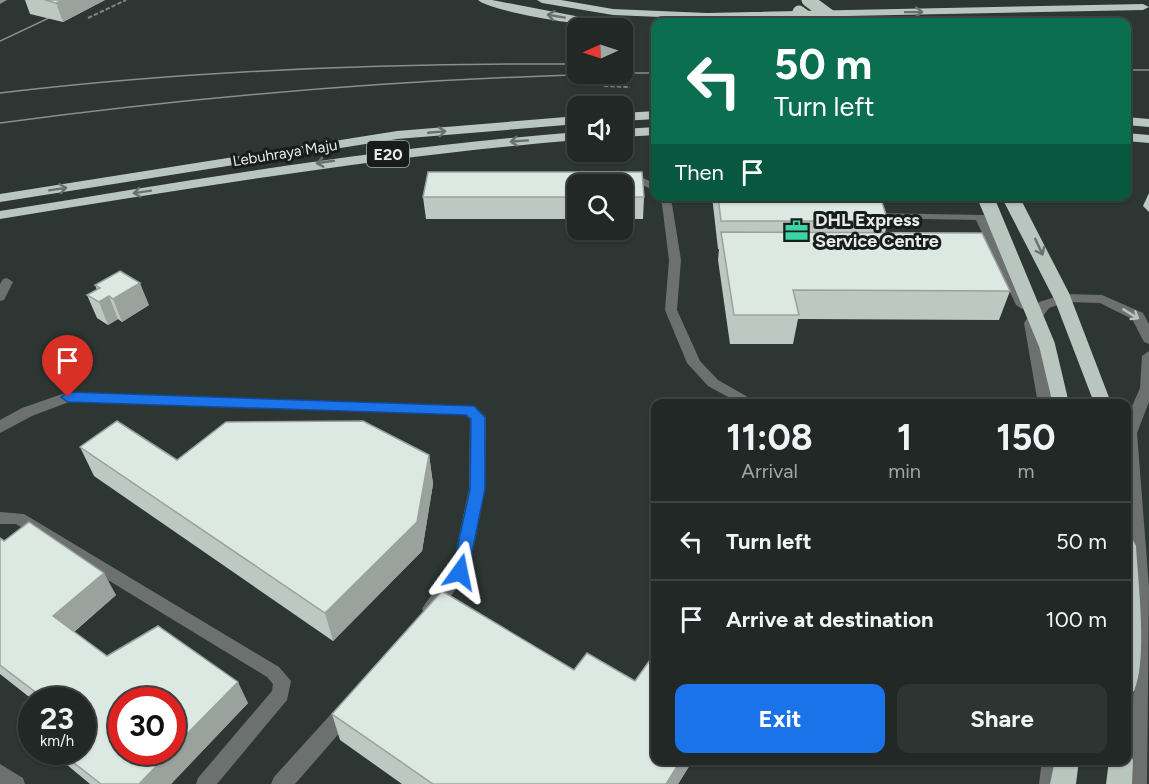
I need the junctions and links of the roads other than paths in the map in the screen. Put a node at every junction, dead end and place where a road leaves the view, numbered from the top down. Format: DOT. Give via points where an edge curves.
graph roads {
  1 [pos="483,0"];
  2 [pos="542,0"];
  3 [pos="783,0"];
  4 [pos="807,0"];
  5 [pos="1070,0"];
  6 [pos="1147,11"];
  7 [pos="808,18"];
  8 [pos="832,18"];
  9 [pos="1034,18"];
  10 [pos="651,26"];
  11 [pos="651,115"];
  12 [pos="633,116"];
  13 [pos="567,121"];
  14 [pos="1131,122"];
  15 [pos="1149,123"];
  16 [pos="651,131"];
  17 [pos="633,132"];
  18 [pos="567,137"];
  19 [pos="1131,137"];
  20 [pos="1149,139"];
  21 [pos="633,181"];
  22 [pos="651,186"];
  23 [pos="0,198"];
  24 [pos="665,201"];
  25 [pos="987,201"];
  26 [pos="1013,201"];
  27 [pos="0,215"];
  28 [pos="872,216"];
  29 [pos="7,282"];
  30 [pos="0,297"];
  31 [pos="1031,323"];
  32 [pos="1149,339"];
  33 [pos="1149,356"];
  34 [pos="1148,389"];
  35 [pos="743,399"];
  36 [pos="1045,399"];
  37 [pos="1060,399"];
  38 [pos="1101,399"];
  39 [pos="0,427"];
  40 [pos="1131,428"];
  41 [pos="1131,461"];
  42 [pos="0,518"];
  43 [pos="419,625"];
  44 [pos="360,695"];
  45 [pos="1051,765"];
  46 [pos="1066,765"];
  47 [pos="1121,765"];
  48 [pos="0,773"];
  49 [pos="16,784"];
  50 [pos="205,784"];
  51 [pos="281,784"];
  52 [pos="1049,784"];
  53 [pos="1063,784"];
  54 [pos="1119,784"];
  55 [pos="1137,784"];
  10 -- 1 [label="highway, one-way" via="591,22"];
  2 -- 6 [label="highway, one-way" via="613,12 707,16"];
  3 -- 7 [label="highway, bridge"];
  4 -- 8 [label="highway, bridge"];
  5 -- 6 [label="highway"];
  6 -- 9 [label="highway"];
  11 -- 12 [label="highway"];
  23 -- 13 [label="highway, Lebuhraya Maju / E20, one-way" via="397,135"];
  14 -- 15 [label="highway"];
  16 -- 17 [label="highway"];
  18 -- 27 [label="highway, Lebuhraya Maju / E20, one-way" via="401,152"];
  19 -- 20 [label="highway"];
  21 -- 22 [label="lane"];
  24 -- 35 [label="lane" via="675,260 671,310 694,363 713,383"];
  25 -- 37 [label="highway, bridge" via="1047,345"];
  26 -- 38 [label="highway, one-way, bridge" via="1035,237 1078,332"];
  28 -- 31 [label="lane" via="980,217"];
  29 -- 30 [label="lane"];
  31 -- 32 [label="street, one-way" via="1044,305 1065,298 1102,299 1138,316"];
  31 -- 36 [label="street"];
  33 -- 34 [label="street"];
  34 -- 40 [label="street"];
  39 -- 43 [label="street" via="68,397 469,410 478,417 477,489 460,572"];
  41 -- 55 [label="street" via="1145,656"];
  42 -- 50 [label="lane" via="19,518 282,681 281,694"];
  44 -- 51 [label="street"];
  45 -- 52 [label="street"];
  46 -- 53 [label="highway"];
  47 -- 54 [label="highway"];
  48 -- 49 [label="lane"];
}
